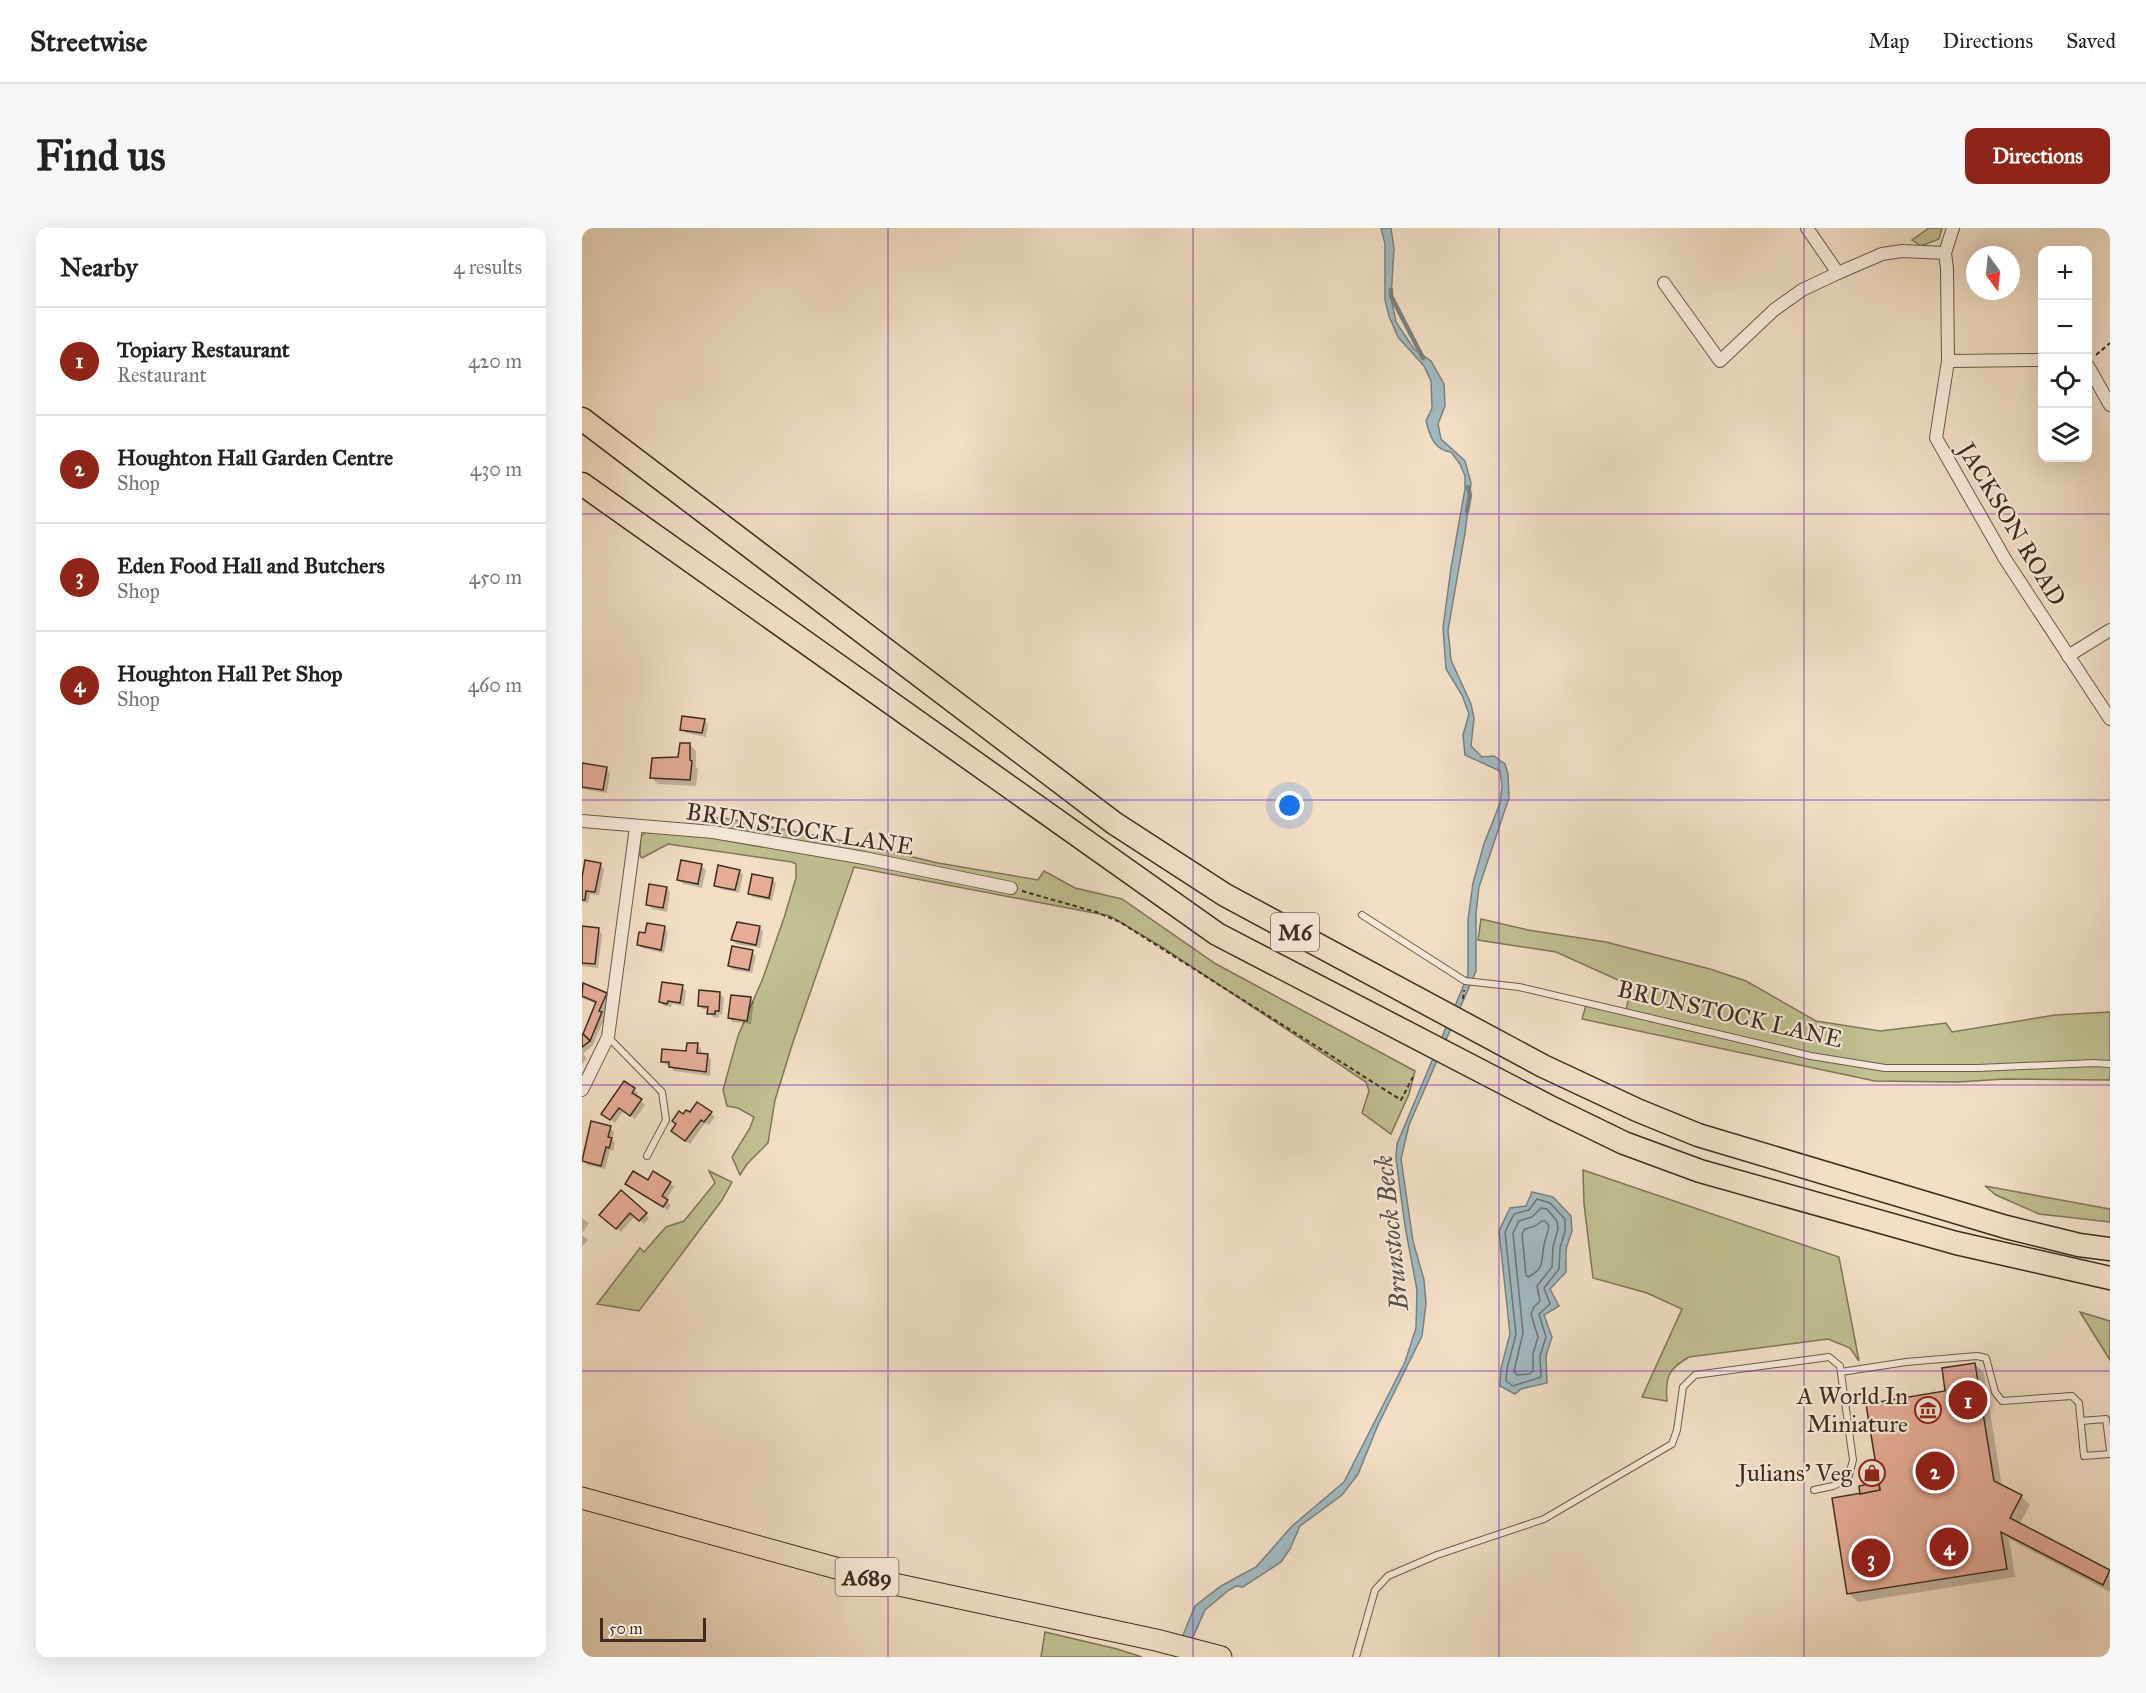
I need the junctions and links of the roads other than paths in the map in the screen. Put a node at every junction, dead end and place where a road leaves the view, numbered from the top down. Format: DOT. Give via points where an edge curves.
graph roads {
  1 [pos="1808,228"];
  2 [pos="1953,228"];
  3 [pos="1945,253"];
  4 [pos="1838,273"];
  5 [pos="1665,283"];
  6 [pos="2038,360"];
  7 [pos="1948,361"];
  8 [pos="2092,363"];
  9 [pos="2110,405"];
  10 [pos="582,419"];
  11 [pos="582,484"];
  12 [pos="2110,630"];
  13 [pos="2068,656"];
  14 [pos="2110,719"];
  15 [pos="582,821"];
  16 [pos="636,827"];
  17 [pos="1011,888"];
  18 [pos="1362,915"];
  19 [pos="608,1037"];
  20 [pos="2110,1064"];
  21 [pos="583,1086"];
  22 [pos="647,1156"];
  23 [pos="2110,1249"];
  24 [pos="2110,1278"];
  25 [pos="1841,1372"];
  26 [pos="2081,1421"];
  27 [pos="2110,1452"];
  28 [pos="1814,1490"];
  29 [pos="582,1498"];
  30 [pos="1217,1656"];
  31 [pos="1356,1657"];
  1 -- 4 [label="street"];
  2 -- 3 [label="street, JACKSON ROAD"];
  3 -- 4 [label="street" via="1902,250"];
  3 -- 7 [label="street, JACKSON ROAD"];
  4 -- 5 [label="street" via="1802,290 1774,310 1719,361"];
  6 -- 7 [label="street"];
  7 -- 13 [label="street, JACKSON ROAD" via="1936,438 2005,559"];
  8 -- 9 [label="street"];
  10 -- 23 [label="highway, M6" via="1114,823 1225,895 1544,1066 1698,1135 2006,1227"];
  11 -- 24 [label="highway, M6" via="1217,934 1624,1143 1700,1171 1956,1243"];
  12 -- 13 [label="street"];
  13 -- 14 [label="street, JACKSON ROAD"];
  15 -- 16 [label="street, BRUNSTOCK LANE"];
  16 -- 17 [label="street, BRUNSTOCK LANE" via="713,832"];
  16 -- 19 [label="street"];
  18 -- 20 [label="lane, BRUNSTOCK LANE" via="1465,981 1519,987 1811,1056 1885,1068"];
  19 -- 21 [label="street"];
  19 -- 22 [label="lane" via="662,1092 666,1120"];
  25 -- 26 [label="lane" via="1977,1356 1986,1358 1995,1392 2002,1401 2072,1396 2079,1403"];
  25 -- 28 [label="lane" via="1853,1461 1848,1479"];
  25 -- 31 [label="lane" via="1830,1357 1695,1375 1683,1387 1672,1444 1544,1519 1388,1575 1375,1590"];
  26 -- 27 [label="lane" via="2106,1419"];
  26 -- 27 [label="lane" via="2084,1456"];
  29 -- 30 [label="highway, A689" via="894,1584"];
}
